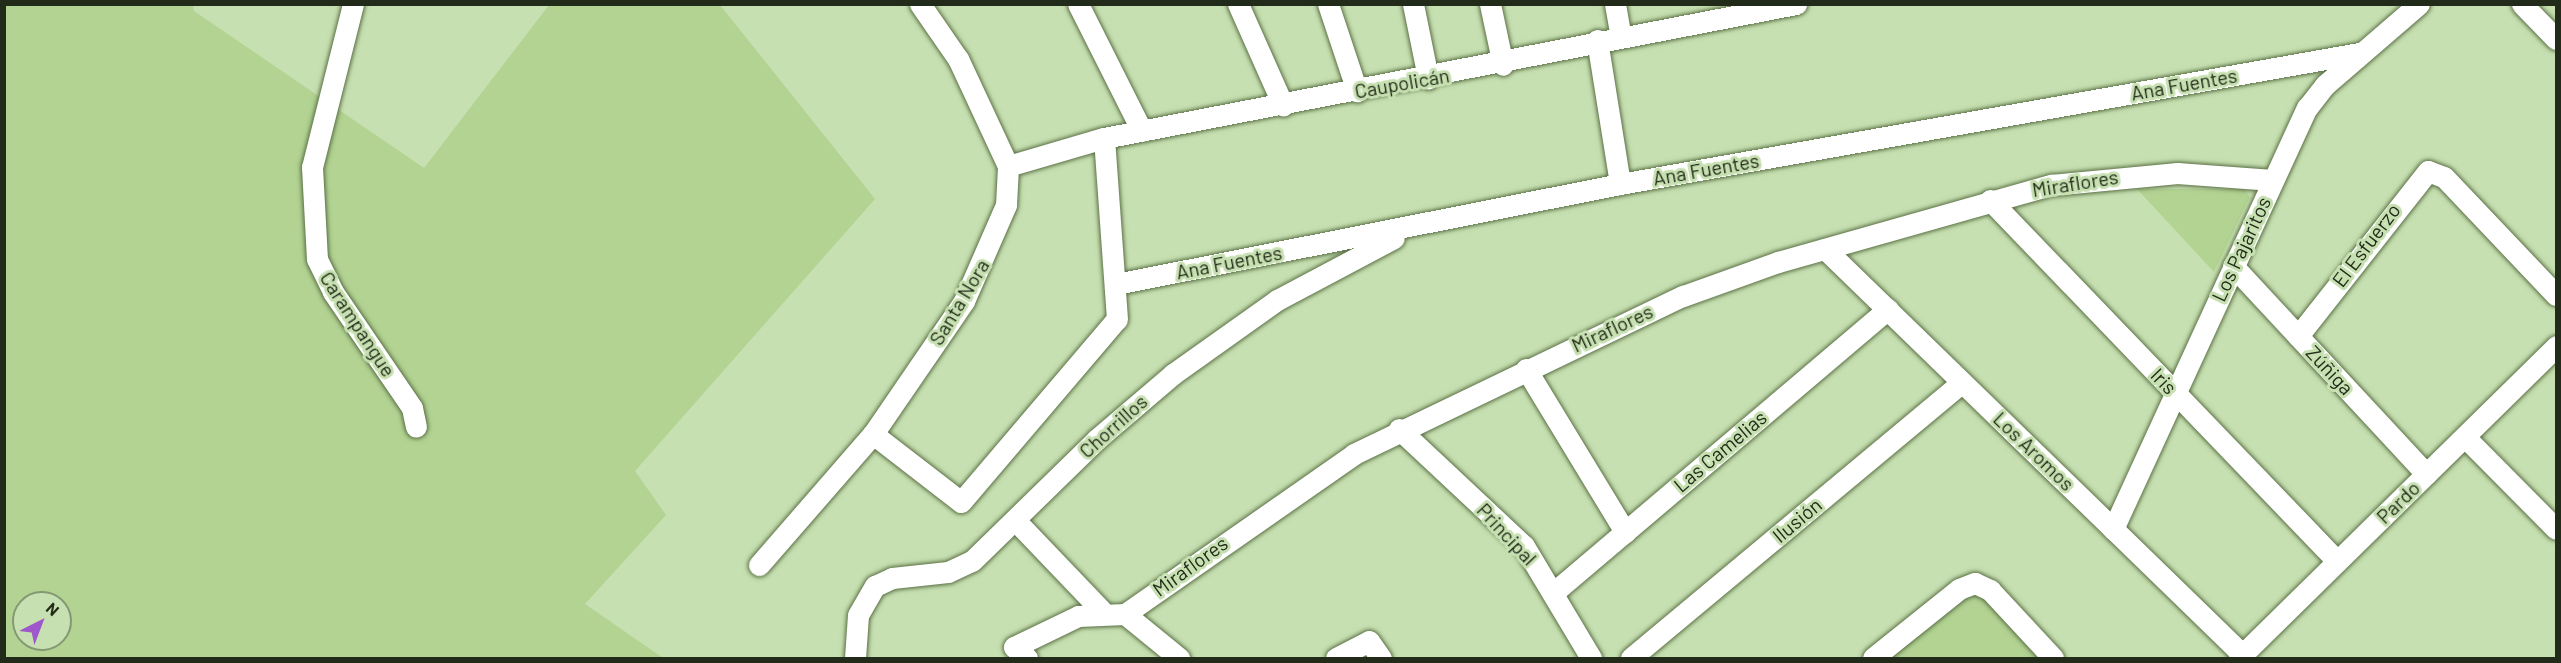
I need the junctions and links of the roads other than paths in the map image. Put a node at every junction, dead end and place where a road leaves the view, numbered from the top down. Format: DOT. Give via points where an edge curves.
graph roads {
  1 [pos="353,4"];
  2 [pos="920,4"];
  3 [pos="1078,4"];
  4 [pos="1238,4"];
  5 [pos="1328,4"];
  6 [pos="1413,4"];
  7 [pos="1490,4"];
  8 [pos="1615,4"];
  9 [pos="1796,4"];
  10 [pos="2522,4"];
  11 [pos="1766,7"];
  12 [pos="2409,9"];
  13 [pos="1621,37"];
  14 [pos="2556,39"];
  15 [pos="1597,40"];
  16 [pos="2359,53"];
  17 [pos="2297,64"];
  18 [pos="1503,65"];
  19 [pos="1428,78"];
  20 [pos="2325,85"];
  21 [pos="1357,91"];
  22 [pos="1283,105"];
  23 [pos="1142,130"];
  24 [pos="1104,138"];
  25 [pos="1008,166"];
  26 [pos="2273,180"];
  27 [pos="1620,184"];
  28 [pos="1990,200"];
  29 [pos="1428,224"];
  30 [pos="1825,249"];
  31 [pos="2233,266"];
  32 [pos="1116,284"];
  33 [pos="2556,295"];
  34 [pos="1888,309"];
  35 [pos="2298,336"];
  36 [pos="2556,346"];
  37 [pos="1526,369"];
  38 [pos="1962,381"];
  39 [pos="2175,393"];
  40 [pos="416,427"];
  41 [pos="1399,429"];
  42 [pos="873,434"];
  43 [pos="2465,437"];
  44 [pos="2426,474"];
  45 [pos="1016,521"];
  46 [pos="2113,529"];
  47 [pos="2556,529"];
  48 [pos="1625,532"];
  49 [pos="2337,561"];
  50 [pos="759,565"];
  51 [pos="1553,593"];
  52 [pos="1102,611"];
  53 [pos="1125,614"];
  54 [pos="1375,650"];
  55 [pos="1020,653"];
  56 [pos="2241,657"];
  57 [pos="855,658"];
  58 [pos="1179,658"];
  59 [pos="1336,658"];
  60 [pos="1591,658"];
  61 [pos="1631,658"];
  62 [pos="1873,658"];
  63 [pos="2053,658"];
  1 -- 40 [label="street, Carampangue" via="312,167 317,259 333,292 412,408"];
  2 -- 25 [label="street, Santa Nora" via="958,58"];
  3 -- 23 [label="street"];
  4 -- 22 [label="street"];
  5 -- 21 [label="street"];
  6 -- 19 [label="street"];
  7 -- 18 [label="street"];
  8 -- 13 [label="street"];
  9 -- 11 [label="street, Caupolicán"];
  10 -- 14 [label="street"];
  11 -- 13 [label="street, Caupolicán"];
  12 -- 16 [label="street, Los Pajaritos"];
  13 -- 15 [label="street, Caupolicán"];
  15 -- 18 [label="street, Caupolicán"];
  15 -- 27 [label="street"];
  16 -- 17 [label="street, Ana Fuentes"];
  16 -- 20 [label="street, Los Pajaritos"];
  17 -- 20 [label="street"];
  17 -- 27 [label="street, Ana Fuentes"];
  18 -- 19 [label="street, Caupolicán"];
  19 -- 21 [label="street, Caupolicán"];
  20 -- 26 [label="street, Los Pajaritos" via="2307,108"];
  21 -- 22 [label="street, Caupolicán"];
  22 -- 23 [label="street, Caupolicán"];
  23 -- 24 [label="street, Caupolicán"];
  24 -- 25 [label="street, Caupolicán"];
  24 -- 32 [label="street"];
  25 -- 42 [label="street, Santa Nora" via="1006,205 982,268"];
  26 -- 28 [label="street, Miraflores" via="2145,174 2062,183"];
  26 -- 31 [label="street, Los Pajaritos"];
  27 -- 29 [label="street, Ana Fuentes"];
  28 -- 30 [label="street, Miraflores"];
  28 -- 39 [label="street, Iris"];
  29 -- 32 [label="street, Ana Fuentes"];
  29 -- 45 [label="street, Chorrillos" via="1306,282 1210,346 1097,439"];
  30 -- 34 [label="street, Los Aromos"];
  30 -- 37 [label="street, Miraflores" via="1683,296"];
  31 -- 35 [label="street, Zúñiga"];
  31 -- 39 [label="street, Los Pajaritos"];
  32 -- 42 [label="street" via="1117,319 961,502"];
  33 -- 35 [label="street, El Esfuerzo" via="2444,177 2428,171 2417,178"];
  34 -- 38 [label="street, Los Aromos"];
  34 -- 48 [label="street, Las Camelias"];
  35 -- 44 [label="street, Zúñiga"];
  36 -- 43 [label="street, Pardo"];
  37 -- 41 [label="street, Miraflores"];
  37 -- 48 [label="street"];
  38 -- 46 [label="street, Los Aromos"];
  38 -- 61 [label="street, Ilusión"];
  39 -- 46 [label="street, Los Pajaritos"];
  39 -- 49 [label="street, Iris"];
  41 -- 51 [label="street, Principal" via="1524,546"];
  41 -- 53 [label="street, Miraflores" via="1299,489"];
  42 -- 50 [label="street, Santa Nora"];
  43 -- 44 [label="street, Pardo"];
  43 -- 47 [label="street"];
  44 -- 49 [label="street, Pardo"];
  45 -- 52 [label="street"];
  45 -- 57 [label="street, Chorrillos" via="958,568 892,578 874,586 858,615"];
  46 -- 56 [label="street, Los Aromos"];
  48 -- 51 [label="street, Las Camelias"];
  49 -- 56 [label="street, Pardo"];
  51 -- 60 [label="street, Principal"];
  52 -- 53 [label="street"];
  52 -- 55 [label="street" via="1078,616"];
  53 -- 58 [label="street"];
  54 -- 59 [label="street"];
  62 -- 63 [label="street" via="1959,589 1975,583 1990,590"];
}
